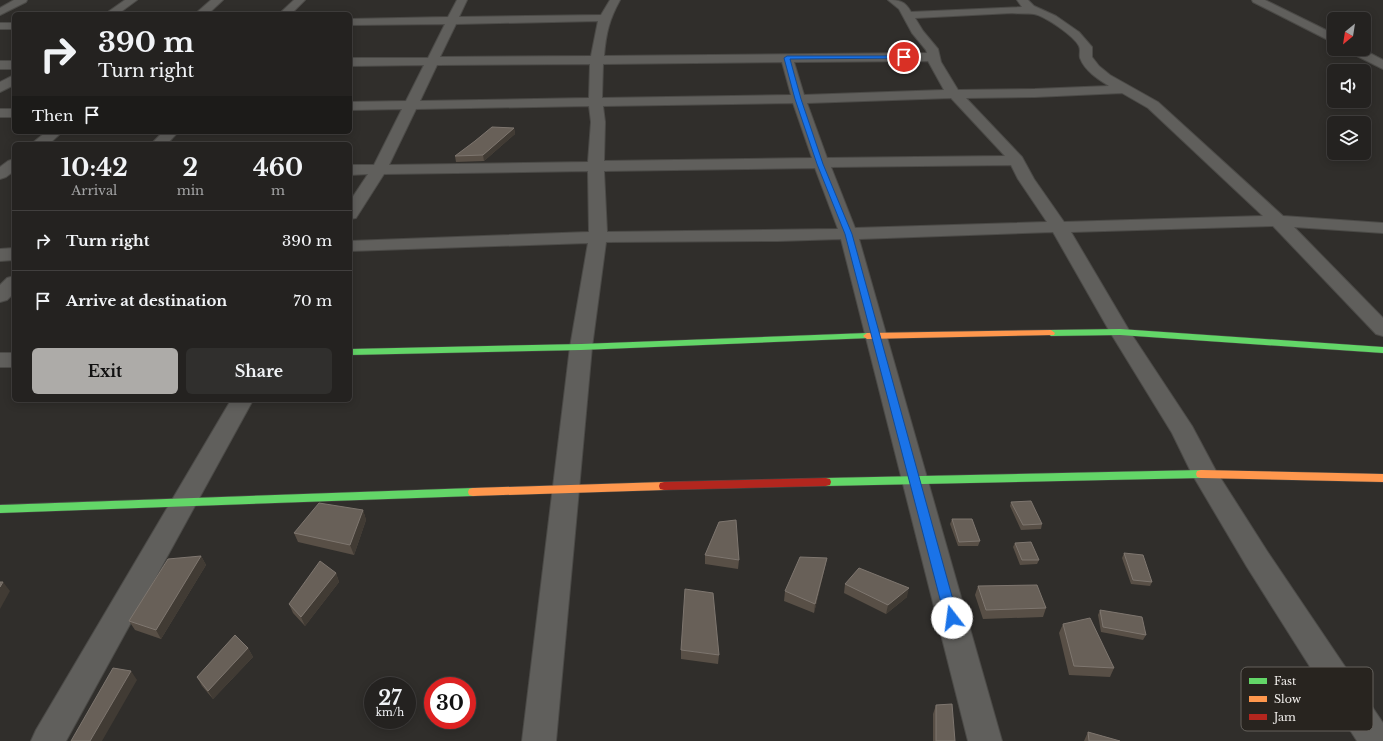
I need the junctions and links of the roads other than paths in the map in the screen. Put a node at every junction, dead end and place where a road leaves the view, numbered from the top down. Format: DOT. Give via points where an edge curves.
graph roads {
  1 [pos="22,0"];
  2 [pos="132,0"];
  3 [pos="218,0"];
  4 [pos="300,0"];
  5 [pos="462,0"];
  6 [pos="616,0"];
  7 [pos="893,0"];
  8 [pos="1258,0"];
  9 [pos="1026,4"];
  10 [pos="0,12"];
  11 [pos="114,12"];
  12 [pos="203,12"];
  13 [pos="287,12"];
  14 [pos="908,15"];
  15 [pos="605,18"];
  16 [pos="451,21"];
  17 [pos="352,22"];
  18 [pos="0,26"];
  19 [pos="12,26"];
  20 [pos="1327,35"];
  21 [pos="1366,56"];
  22 [pos="934,57"];
  23 [pos="787,58"];
  24 [pos="597,59"];
  25 [pos="432,61"];
  26 [pos="352,62"];
  27 [pos="0,65"];
  28 [pos="12,65"];
  29 [pos="1383,65"];
  30 [pos="12,80"];
  31 [pos="0,88"];
  32 [pos="1124,89"];
  33 [pos="954,94"];
  34 [pos="798,99"];
  35 [pos="596,102"];
  36 [pos="411,104"];
  37 [pos="352,106"];
  38 [pos="12,113"];
  39 [pos="0,114"];
  40 [pos="52,134"];
  41 [pos="169,134"];
  42 [pos="42,142"];
  43 [pos="161,142"];
  44 [pos="1017,160"];
  45 [pos="820,164"];
  46 [pos="12,166"];
  47 [pos="596,166"];
  48 [pos="352,170"];
  49 [pos="379,170"];
  50 [pos="0,175"];
  51 [pos="12,175"];
  52 [pos="352,211"];
  53 [pos="1278,221"];
  54 [pos="1059,227"];
  55 [pos="1383,228"];
  56 [pos="849,234"];
  57 [pos="598,237"];
  58 [pos="352,246"];
  59 [pos="12,254"];
  60 [pos="0,255"];
  61 [pos="12,284"];
  62 [pos="0,296"];
  63 [pos="1383,330"];
  64 [pos="1120,332"];
  65 [pos="875,336"];
  66 [pos="581,347"];
  67 [pos="1383,350"];
  68 [pos="352,352"];
  69 [pos="0,360"];
  70 [pos="12,360"];
  71 [pos="241,402"];
  72 [pos="1204,474"];
  73 [pos="1383,478"];
  74 [pos="914,480"];
  75 [pos="565,489"];
  76 [pos="185,502"];
  77 [pos="0,509"];
  78 [pos="1328,667"];
  79 [pos="1369,731"];
  80 [pos="48,741"];
  81 [pos="539,741"];
  82 [pos="985,741"];
  83 [pos="1376,741"];
  1 -- 10 [label="street"];
  2 -- 11 [label="street"];
  3 -- 12 [label="street"];
  4 -- 13 [label="street"];
  5 -- 16 [label="street"];
  6 -- 15 [label="street"];
  7 -- 14 [label="street" via="903,7"];
  8 -- 20 [label="street"];
  9 -- 14 [label="street" via="1012,10"];
  9 -- 32 [label="street" via="1084,42 1088,62 1105,78"];
  14 -- 22 [label="street" via="918,33 932,49"];
  15 -- 16 [label="street"];
  15 -- 24 [label="street"];
  16 -- 17 [label="street"];
  16 -- 25 [label="street"];
  18 -- 19 [label="street"];
  21 -- 29 [label="street"];
  22 -- 23 [label="street"];
  22 -- 33 [label="street"];
  23 -- 24 [label="street"];
  23 -- 34 [label="street"];
  24 -- 25 [label="street"];
  24 -- 35 [label="street"];
  25 -- 26 [label="street"];
  25 -- 36 [label="street"];
  27 -- 28 [label="street"];
  30 -- 31 [label="street"];
  32 -- 33 [label="street"];
  32 -- 53 [label="street" via="1152,105"];
  33 -- 34 [label="street"];
  33 -- 44 [label="street"];
  34 -- 35 [label="street"];
  34 -- 45 [label="street"];
  35 -- 36 [label="street"];
  35 -- 47 [label="street"];
  36 -- 37 [label="street"];
  36 -- 49 [label="street"];
  38 -- 39 [label="street"];
  40 -- 42 [label="street"];
  41 -- 43 [label="street"];
  44 -- 45 [label="street"];
  44 -- 54 [label="street" via="1026,179"];
  45 -- 47 [label="street"];
  45 -- 56 [label="street"];
  46 -- 50 [label="street"];
  47 -- 49 [label="street"];
  47 -- 57 [label="street"];
  48 -- 49 [label="street"];
  49 -- 52 [label="street"];
  50 -- 51 [label="street"];
  53 -- 54 [label="street"];
  53 -- 55 [label="street"];
  53 -- 63 [label="street"];
  54 -- 56 [label="street"];
  54 -- 64 [label="street"];
  56 -- 57 [label="street"];
  56 -- 65 [label="street"];
  57 -- 58 [label="street"];
  57 -- 66 [label="street"];
  59 -- 60 [label="street"];
  61 -- 62 [label="street"];
  64 -- 65 [label="street"];
  64 -- 67 [label="street"];
  64 -- 72 [label="street" via="1184,432"];
  65 -- 66 [label="street"];
  65 -- 74 [label="street"];
  66 -- 68 [label="street"];
  66 -- 75 [label="street"];
  69 -- 70 [label="street"];
  71 -- 76 [label="street"];
  72 -- 73 [label="street"];
  72 -- 74 [label="street"];
  72 -- 78 [label="street"];
  74 -- 75 [label="street"];
  74 -- 82 [label="street"];
  75 -- 76 [label="street"];
  75 -- 81 [label="street"];
  76 -- 77 [label="street"];
  76 -- 80 [label="street"];
  79 -- 83 [label="street"];
}
